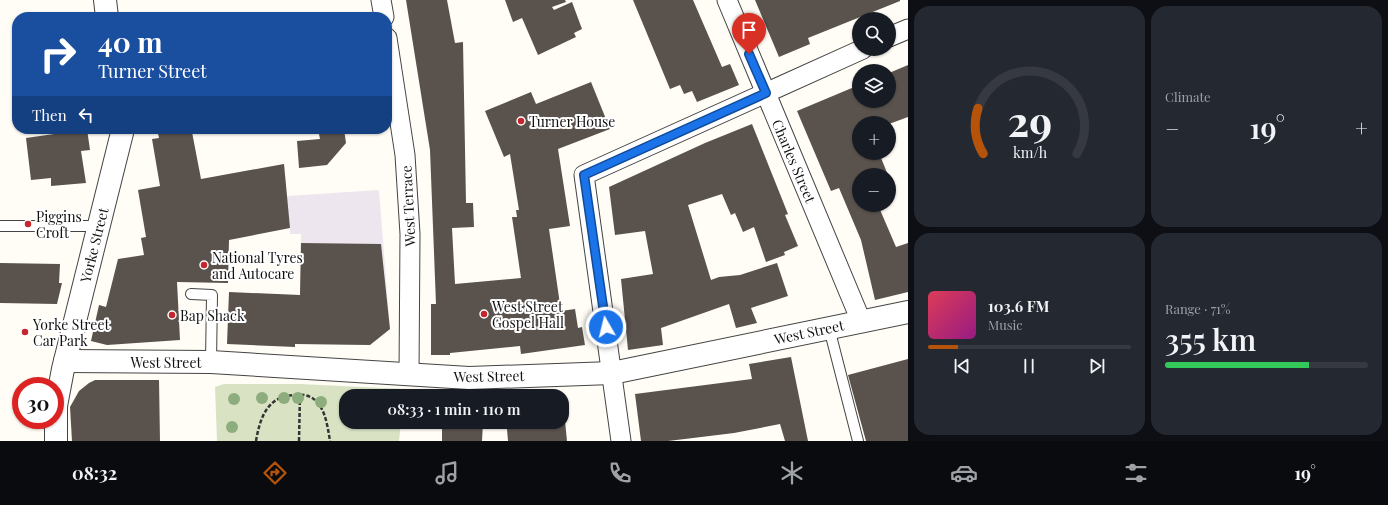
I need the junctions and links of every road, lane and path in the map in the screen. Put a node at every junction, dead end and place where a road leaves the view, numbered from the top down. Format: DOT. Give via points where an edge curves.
graph roads {
  1 [pos="105,0"];
  2 [pos="381,0"];
  3 [pos="727,0"];
  4 [pos="106,12"];
  5 [pos="383,12"];
  6 [pos="908,29"];
  7 [pos="896,34"];
  8 [pos="852,54"];
  9 [pos="392,70"];
  10 [pos="766,93"];
  11 [pos="122,134"];
  12 [pos="0,226"];
  13 [pos="99,226"];
  14 [pos="191,294"];
  15 [pos="908,312"];
  16 [pos="861,321"];
  17 [pos="829,328"];
  18 [pos="65,362"];
  19 [pos="211,362"];
  20 [pos="612,373"];
  21 [pos="410,375"];
  22 [pos="62,377"];
  23 [pos="300,394"];
  24 [pos="256,441"];
  25 [pos="298,441"];
  26 [pos="330,441"];
  27 [pos="620,441"];
  28 [pos="858,441"];
  1 -- 4 [label="street"];
  2 -- 5 [label="street"];
  3 -- 10 [label="street, Charles Street"];
  6 -- 7 [label="street"];
  8 -- 10 [label="street"];
  9 -- 21 [label="street, West Terrace" via="405,155 410,234"];
  10 -- 16 [label="street, Charles Street"];
  10 -- 20 [label="street" via="584,175"];
  11 -- 13 [label="street, Yorke Street"];
  12 -- 13 [label="lane"];
  13 -- 18 [label="street, Yorke Street"];
  14 -- 19 [label="lane" via="212,295"];
  15 -- 16 [label="street, West Street"];
  16 -- 17 [label="street, West Street"];
  17 -- 20 [label="street, West Street"];
  17 -- 28 [label="lane"];
  18 -- 19 [label="street, West Street"];
  18 -- 22 [label="street, Yorke Street"];
  19 -- 21 [label="street, West Street"];
  20 -- 21 [label="street, West Street" via="469,378"];
  20 -- 27 [label="street"];
  23 -- 24 [label="path" via="276,398 260,420"];
  23 -- 25 [label="path"];
  23 -- 26 [label="path" via="310,396 318,404 327,425"];
}
